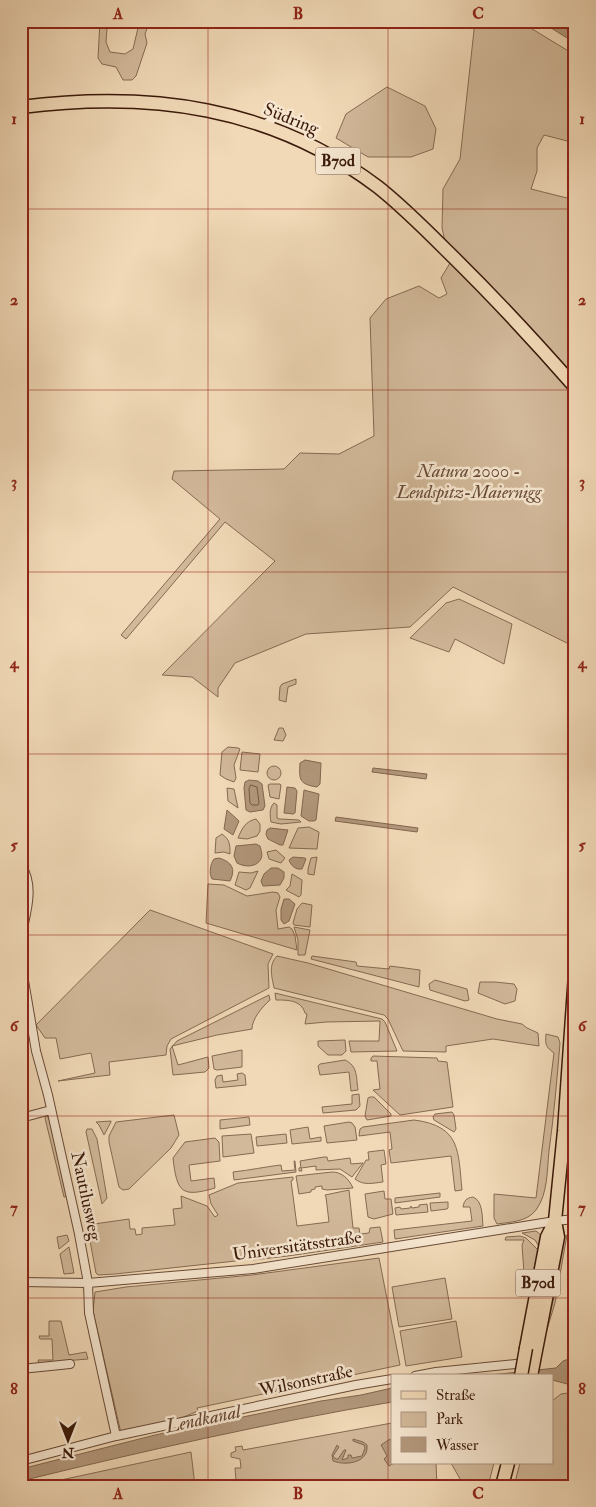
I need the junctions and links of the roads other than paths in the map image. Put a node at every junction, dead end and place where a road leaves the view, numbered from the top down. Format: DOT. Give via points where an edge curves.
graph roads {
  1 [pos="21,106"];
  2 [pos="274,118"];
  3 [pos="263,126"];
  4 [pos="575,387"];
  5 [pos="21,865"];
  6 [pos="21,938"];
  7 [pos="21,963"];
  8 [pos="575,974"];
  9 [pos="22,975"];
  10 [pos="52,1110"];
  11 [pos="21,1118"];
  12 [pos="575,1219"];
  13 [pos="555,1221"];
  14 [pos="21,1282"];
  15 [pos="88,1283"];
  16 [pos="532,1348"];
  17 [pos="528,1362"];
  18 [pos="70,1364"];
  19 [pos="21,1369"];
  20 [pos="426,1374"];
  21 [pos="522,1374"];
  22 [pos="531,1374"];
  23 [pos="391,1379"];
  24 [pos="116,1436"];
  25 [pos="21,1461"];
  26 [pos="500,1464"];
  27 [pos="508,1464"];
  28 [pos="493,1486"];
  29 [pos="502,1486"];
  1 -- 3 [label="main road, Südring / B70d" via="154,102 228,114"];
  2 -- 3 [label="street"];
  3 -- 4 [label="main road, Südring / B70d" via="325,153 377,187 457,261"];
  5 -- 6 [label="street" via="29,895"];
  7 -- 9 [label="street, Nautilusweg"];
  8 -- 13 [label="main road, B70d"];
  9 -- 10 [label="street, Nautilusweg" via="36,1051"];
  10 -- 11 [label="street"];
  10 -- 15 [label="street, Nautilusweg"];
  12 -- 13 [label="street, Universitätsstraße"];
  13 -- 15 [label="street, Universitätsstraße" via="253,1269"];
  13 -- 16 [label="main road, B70d" via="547,1237"];
  14 -- 15 [label="street, Universitätsstraße"];
  15 -- 24 [label="street, Nautilusweg" via="89,1312"];
  16 -- 21 [label="main road, B70d, bridge"];
  16 -- 22 [label="main road, B70d"];
  17 -- 20 [label="street"];
  18 -- 19 [label="street"];
  23 -- 24 [label="street, Wilsonstraße"];
  24 -- 25 [label="street, Wilsonstraße"];
  26 -- 28 [label="main road"];
  27 -- 29 [label="main road"];
}
